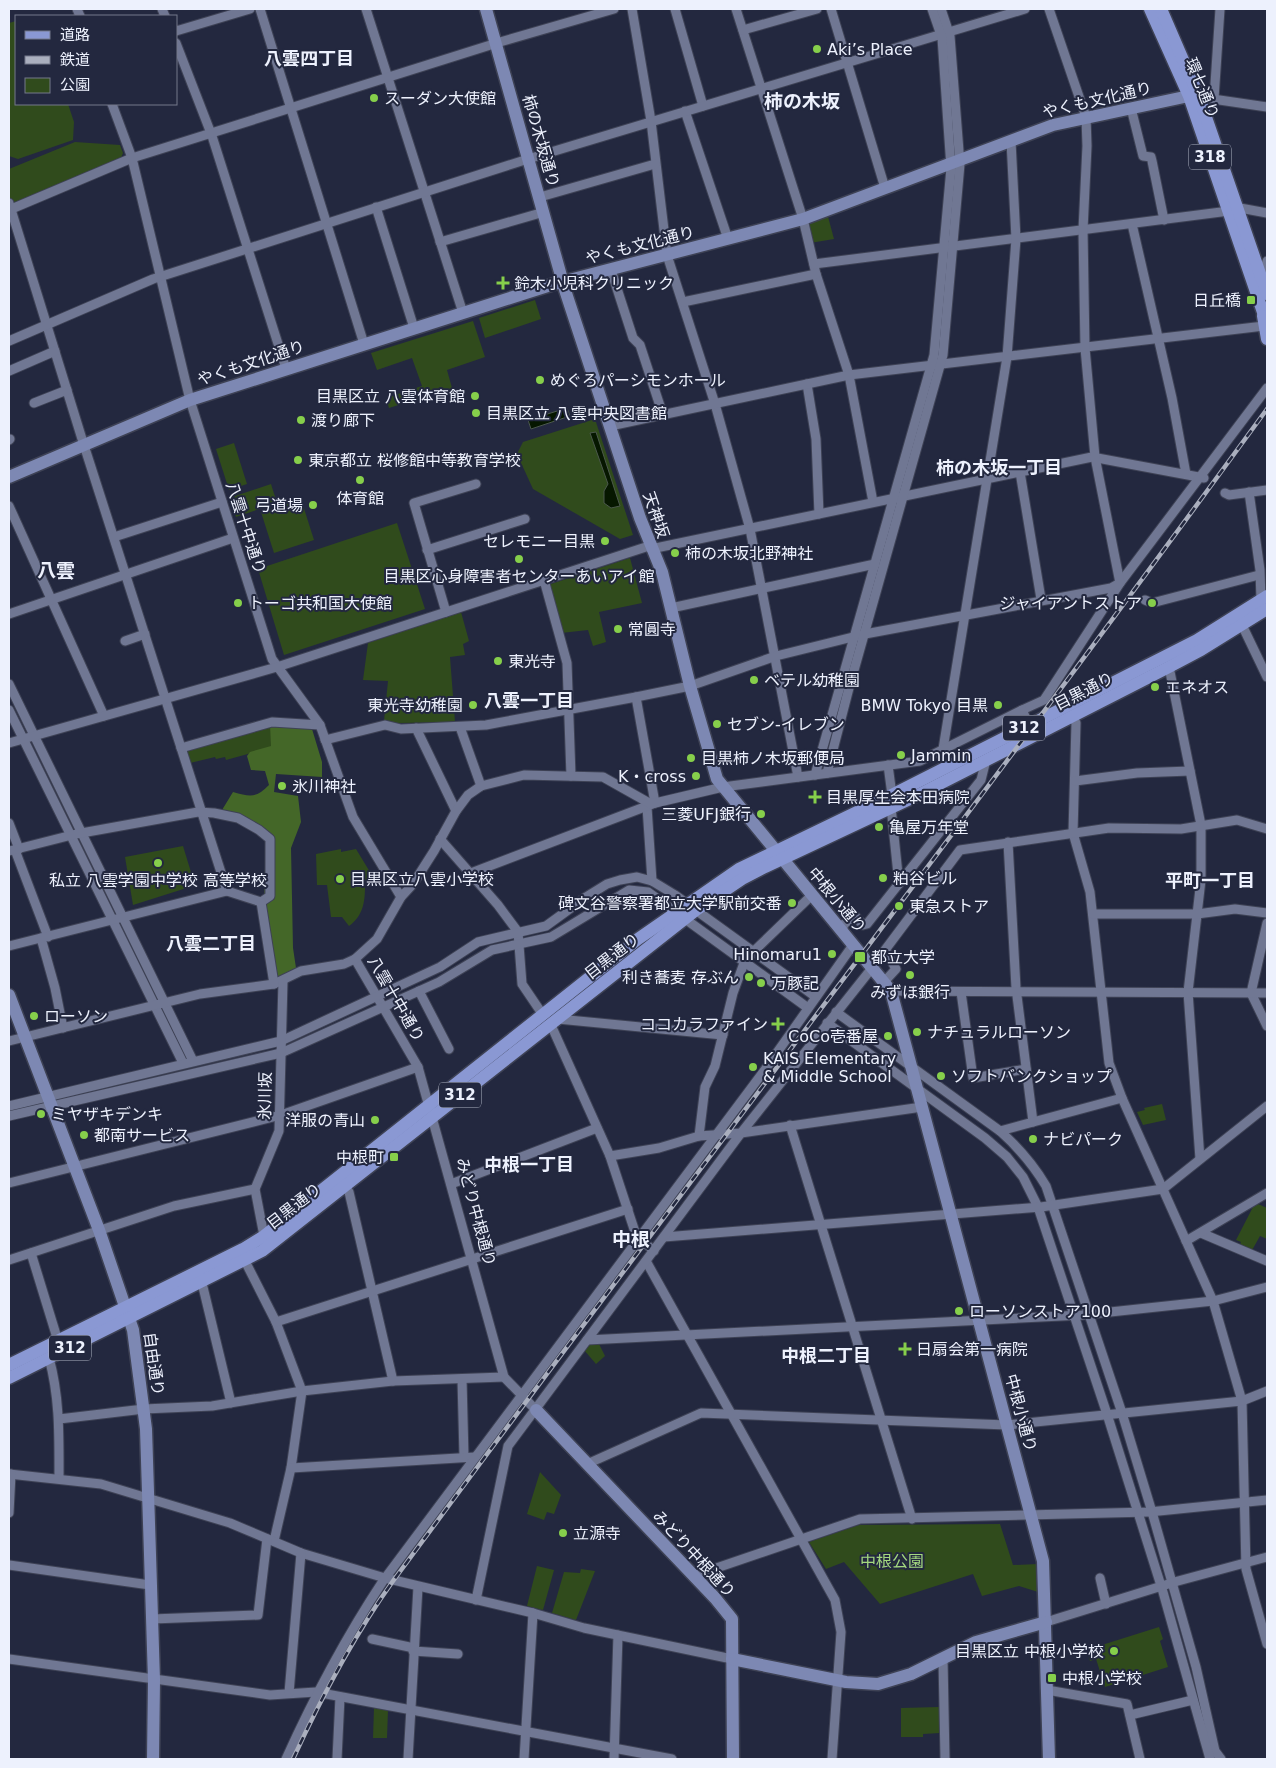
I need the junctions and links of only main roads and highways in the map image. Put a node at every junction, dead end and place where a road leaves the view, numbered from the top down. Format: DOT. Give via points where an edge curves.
graph roads {
  1 [pos="1150,9"];
  2 [pos="1161,9"];
  3 [pos="1194,97"];
  4 [pos="1234,210"];
  5 [pos="1267,294"];
  6 [pos="1266,325"];
  7 [pos="1267,339"];
  8 [pos="1265,602"];
  9 [pos="892,801"];
  10 [pos="432,1111"];
  11 [pos="128,1312"];
  12 [pos="9,1365"];
  13 [pos="9,1378"];
  1 -- 3 [label="main road, 環七通り / 318"];
  2 -- 3 [label="main road, 環七通り / 318"];
  3 -- 4 [label="main road, 環七通り / 318"];
  4 -- 5 [label="main road, 環七通り / 318"];
  4 -- 6 [label="main road, 環七通り / 318"];
  6 -- 7 [label="main road, 環七通り"];
  8 -- 9 [label="main road, 目黒通り / 312" via="942,770"];
  8 -- 9 [label="main road, 目黒通り / 312" via="1242,625 1169,667 986,760"];
  9 -- 10 [label="main road, 目黒通り / 312" via="779,855 739,869"];
  10 -- 11 [label="main road, 目黒通り / 312" via="264,1236"];
  10 -- 11 [label="main road, 目黒通り / 312" via="344,1187 262,1251 202,1283"];
  11 -- 12 [label="main road, 目黒通り / 312"];
  11 -- 13 [label="main road, 目黒通り / 312"];
}
